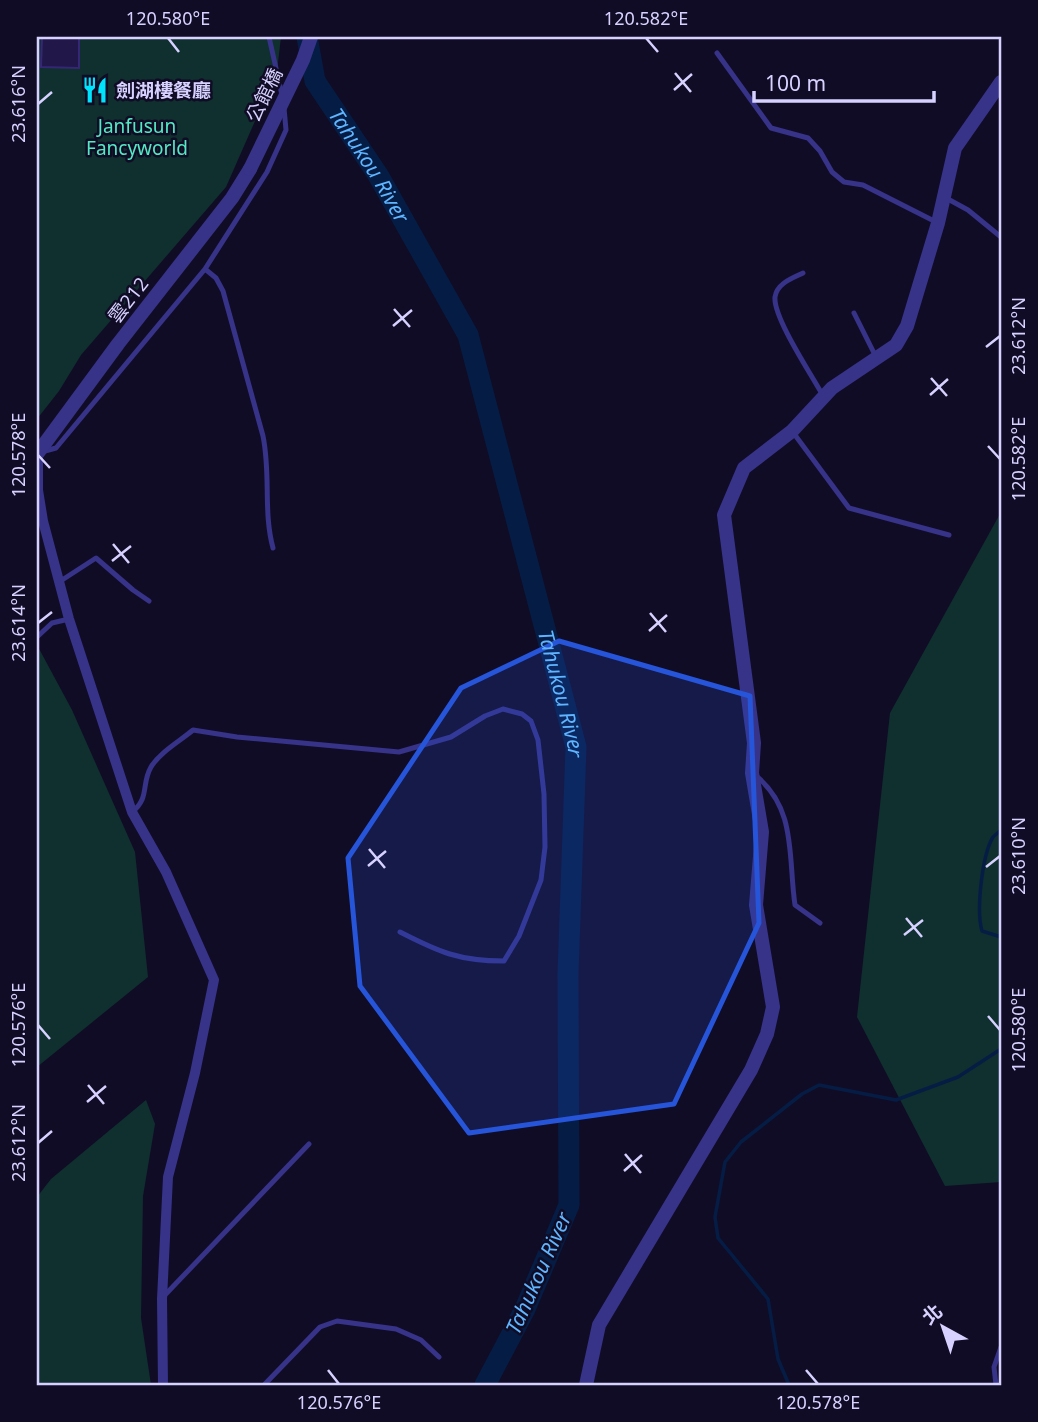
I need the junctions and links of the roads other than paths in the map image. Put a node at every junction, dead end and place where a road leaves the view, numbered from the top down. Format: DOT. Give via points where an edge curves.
graph roads {
  1 [pos="270,37"];
  2 [pos="311,37"];
  3 [pos="717,53"];
  4 [pos="1001,82"];
  5 [pos="250,169"];
  6 [pos="943,196"];
  7 [pos="938,223"];
  8 [pos="1001,237"];
  9 [pos="205,269"];
  10 [pos="803,273"];
  11 [pos="854,313"];
  12 [pos="877,359"];
  13 [pos="824,397"];
  14 [pos="792,431"];
  15 [pos="37,453"];
  16 [pos="949,535"];
  17 [pos="273,548"];
  18 [pos="59,582"];
  19 [pos="149,601"];
  20 [pos="69,619"];
  21 [pos="37,637"];
  22 [pos="752,773"];
  23 [pos="132,813"];
  24 [pos="820,923"];
  25 [pos="400,932"];
  26 [pos="309,1144"];
  27 [pos="162,1299"];
  28 [pos="1001,1347"];
  29 [pos="439,1357"];
  30 [pos="163,1385"];
  31 [pos="264,1385"];
  32 [pos="586,1385"];
  33 [pos="996,1385"];
  1 -- 9 [label="lane" via="286,130 267,172"];
  2 -- 5 [label="street, 公館橋 / 雲212, bridge"];
  3 -- 7 [label="lane" via="771,128 808,138 844,182 863,186"];
  4 -- 6 [label="street" via="955,148"];
  5 -- 15 [label="street, 雲212 / 雲212"];
  6 -- 7 [label="street"];
  6 -- 8 [label="lane"];
  7 -- 12 [label="street" via="907,326 896,345"];
  9 -- 15 [label="lane" via="56,448"];
  9 -- 17 [label="lane" via="223,291 263,436 268,460 267,526"];
  10 -- 13 [label="lane" via="781,285 775,296 780,316"];
  11 -- 12 [label="lane"];
  12 -- 13 [label="street"];
  13 -- 14 [label="street"];
  14 -- 16 [label="lane" via="849,508"];
  14 -- 22 [label="street" via="744,467 724,515 754,743"];
  15 -- 18 [label="street" via="43,522"];
  18 -- 19 [label="lane" via="96,558"];
  18 -- 20 [label="street"];
  20 -- 21 [label="lane" via="52,623"];
  20 -- 23 [label="street"];
  22 -- 24 [label="lane" via="776,797 790,832 795,905"];
  22 -- 32 [label="street" via="762,832 756,905 773,1007 767,1034 751,1070 599,1325"];
  23 -- 25 [label="lane" via="141,805 150,768 193,730 399,752 450,737 503,709 522,714 531,721 538,740 545,847 541,880 519,936 503,961 479,961 439,953"];
  23 -- 27 [label="street" via="166,872 214,980 169,1177"];
  26 -- 27 [label="lane"];
  27 -- 30 [label="street"];
  28 -- 33 [label="lane" via="994,1367"];
  29 -- 31 [label="lane" via="421,1340 396,1329 337,1321 320,1327"];
}
